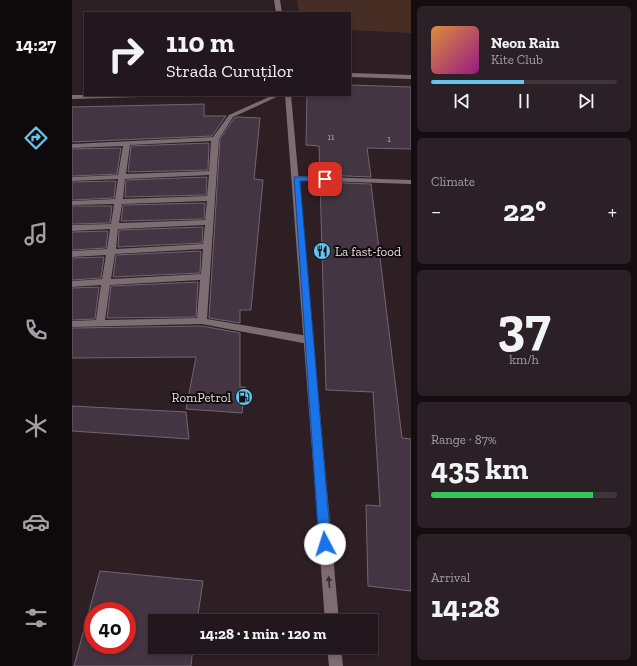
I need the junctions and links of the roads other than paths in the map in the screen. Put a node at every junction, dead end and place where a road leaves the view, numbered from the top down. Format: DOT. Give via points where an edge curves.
graph roads {
  1 [pos="277,0"];
  2 [pos="279,12"];
  3 [pos="351,76"];
  4 [pos="411,77"];
  5 [pos="106,96"];
  6 [pos="276,96"];
  7 [pos="288,96"];
  8 [pos="72,97"];
  9 [pos="215,139"];
  10 [pos="128,143"];
  11 [pos="72,146"];
  12 [pos="213,173"];
  13 [pos="122,177"];
  14 [pos="296,178"];
  15 [pos="72,179"];
  16 [pos="411,182"];
  17 [pos="211,198"];
  18 [pos="119,201"];
  19 [pos="72,203"];
  20 [pos="209,222"];
  21 [pos="115,226"];
  22 [pos="72,228"];
  23 [pos="207,246"];
  24 [pos="111,252"];
  25 [pos="72,254"];
  26 [pos="206,277"];
  27 [pos="106,282"];
  28 [pos="72,284"];
  29 [pos="202,321"];
  30 [pos="100,323"];
  31 [pos="72,324"];
  32 [pos="308,340"];
  33 [pos="331,614"];
  34 [pos="335,654"];
  35 [pos="336,666"];
  1 -- 2 [label="street"];
  3 -- 4 [label="street"];
  5 -- 8 [label="street"];
  6 -- 9 [label="street" via="231,116"];
  7 -- 14 [label="street"];
  9 -- 10 [label="street"];
  9 -- 12 [label="street"];
  10 -- 11 [label="street"];
  10 -- 13 [label="street"];
  12 -- 13 [label="street"];
  12 -- 17 [label="street"];
  13 -- 15 [label="street"];
  13 -- 18 [label="street"];
  14 -- 16 [label="street"];
  14 -- 32 [label="street"];
  17 -- 18 [label="street"];
  17 -- 20 [label="street"];
  18 -- 19 [label="street"];
  18 -- 21 [label="street"];
  20 -- 21 [label="street"];
  20 -- 23 [label="street"];
  21 -- 22 [label="street"];
  21 -- 24 [label="street"];
  23 -- 24 [label="street"];
  23 -- 26 [label="street"];
  24 -- 25 [label="street"];
  24 -- 27 [label="street"];
  26 -- 27 [label="street"];
  26 -- 29 [label="street"];
  27 -- 28 [label="street"];
  27 -- 30 [label="street"];
  29 -- 30 [label="street"];
  29 -- 32 [label="street"];
  30 -- 31 [label="street"];
  33 -- 32 [label="street, one-way"];
  34 -- 35 [label="street"];
}
